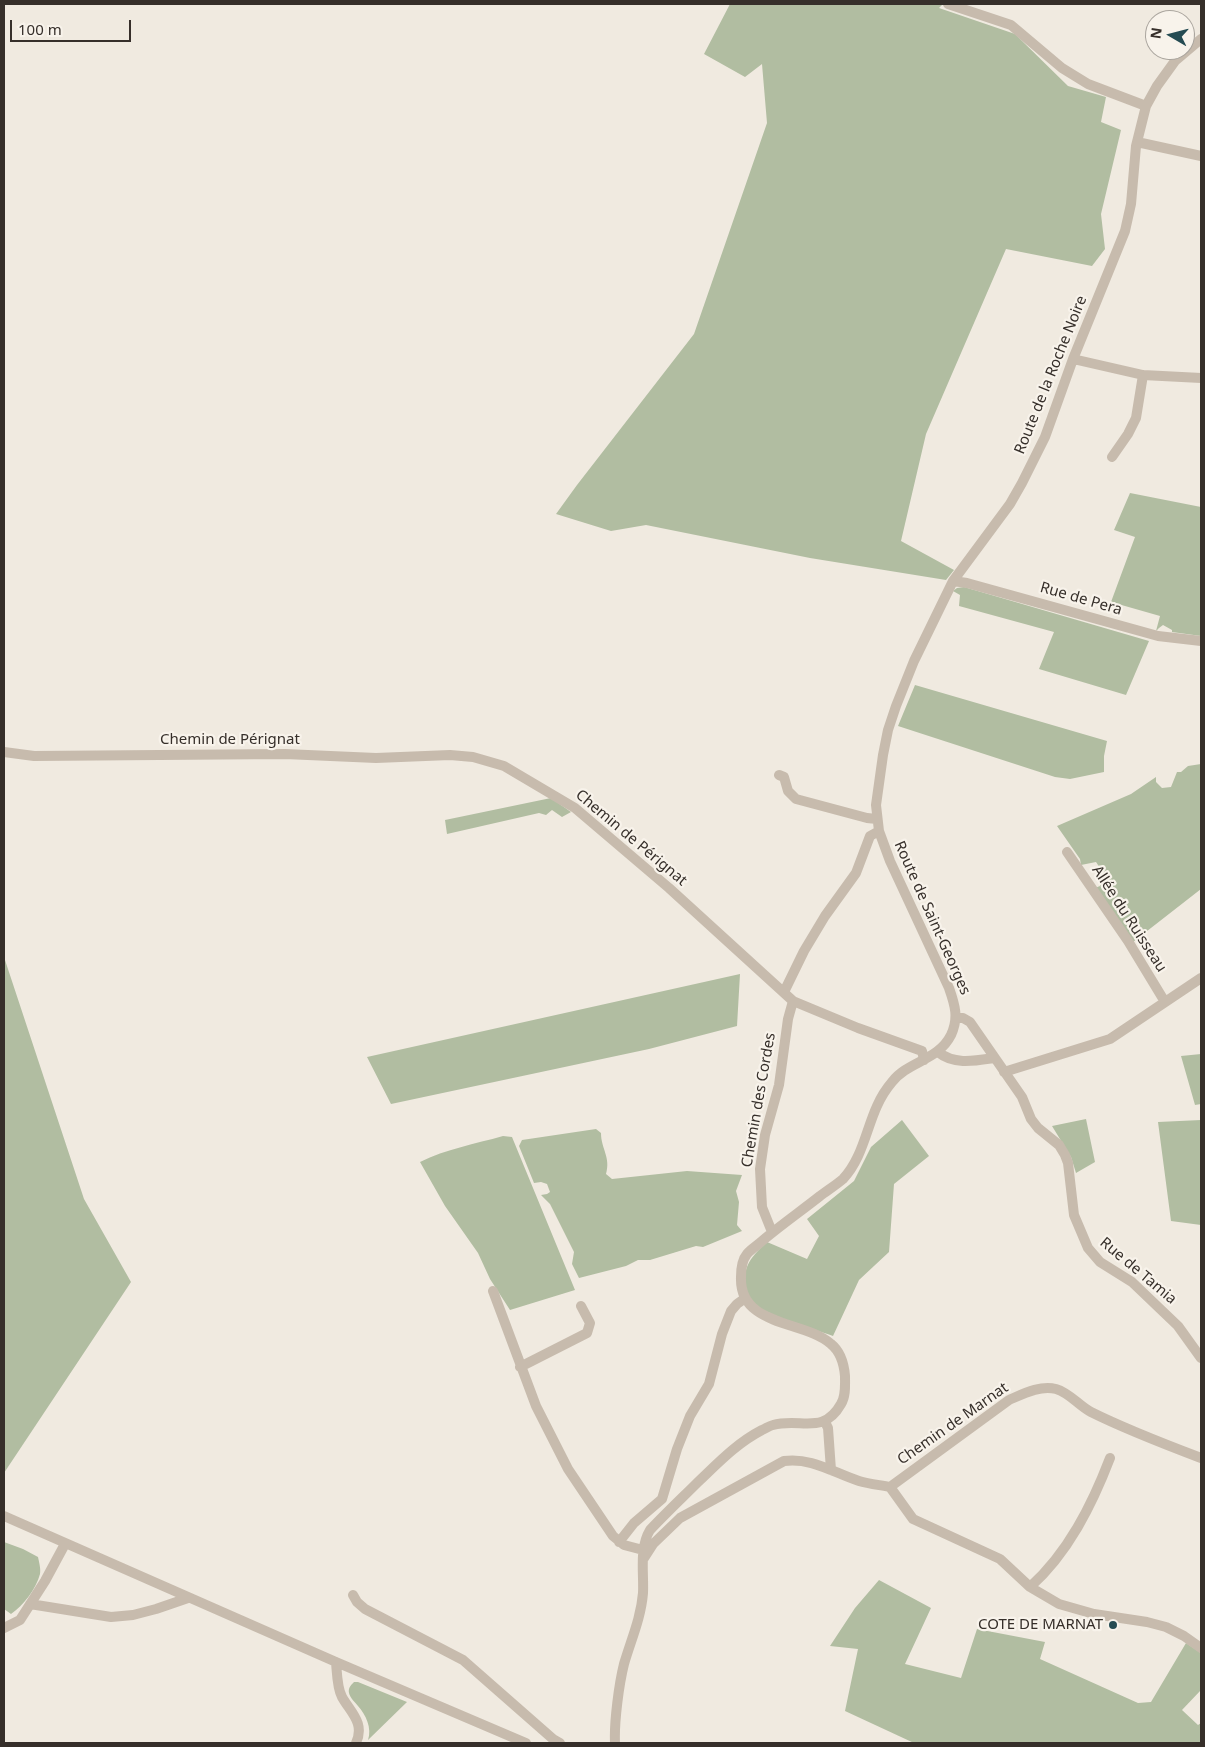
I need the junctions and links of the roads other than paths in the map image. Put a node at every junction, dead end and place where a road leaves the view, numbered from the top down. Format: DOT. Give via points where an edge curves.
graph roads {
  1 [pos="948,4"];
  2 [pos="1201,39"];
  3 [pos="1146,106"];
  4 [pos="1137,142"];
  5 [pos="1201,156"];
  6 [pos="1073,359"];
  7 [pos="1143,375"];
  8 [pos="1201,378"];
  9 [pos="1112,457"];
  10 [pos="953,581"];
  11 [pos="1201,641"];
  12 [pos="4,752"];
  13 [pos="779,775"];
  14 [pos="876,818"];
  15 [pos="879,831"];
  16 [pos="1067,852"];
  17 [pos="1201,978"];
  18 [pos="784,992"];
  19 [pos="793,1001"];
  20 [pos="1165,1002"];
  21 [pos="956,1018"];
  22 [pos="938,1052"];
  23 [pos="994,1058"];
  24 [pos="924,1060"];
  25 [pos="1004,1072"];
  26 [pos="772,1232"];
  27 [pos="493,1291"];
  28 [pos="744,1299"];
  29 [pos="581,1306"];
  30 [pos="1201,1358"];
  31 [pos="520,1367"];
  32 [pos="825,1422"];
  33 [pos="1110,1458"];
  34 [pos="1201,1458"];
  35 [pos="831,1470"];
  36 [pos="890,1488"];
  37 [pos="4,1516"];
  38 [pos="618,1542"];
  39 [pos="66,1544"];
  40 [pos="643,1554"];
  41 [pos="1030,1587"];
  42 [pos="353,1595"];
  43 [pos="188,1598"];
  44 [pos="30,1604"];
  45 [pos="4,1628"];
  46 [pos="1201,1648"];
  47 [pos="336,1662"];
  48 [pos="432,1702"];
  49 [pos="615,1732"];
  50 [pos="356,1743"];
  51 [pos="515,1743"];
  52 [pos="526,1743"];
  53 [pos="560,1743"];
  54 [pos="610,1743"];
  55 [pos="615,1743"];
  1 -- 3 [label="street" via="1011,25 1062,68 1088,84"];
  2 -- 3 [label="street, Route de la Roche Noire" via="1175,61"];
  3 -- 4 [label="street, Route de la Roche Noire"];
  4 -- 5 [label="street"];
  4 -- 6 [label="street, Route de la Roche Noire" via="1132,204 1125,231"];
  6 -- 7 [label="street"];
  6 -- 10 [label="street, Route de la Roche Noire" via="1045,437 1022,483"];
  7 -- 8 [label="street"];
  7 -- 9 [label="street" via="1136,418"];
  10 -- 11 [label="street, Rue de Pera" via="1158,636"];
  10 -- 14 [label="street, Route de la Roche Noire" via="896,706 883,755"];
  12 -- 18 [label="street, Chemin de Pérignat" via="34,756 285,754 376,758 450,755 473,757 504,766 575,808"];
  13 -- 14 [label="street" via="784,777 788,791 796,799"];
  14 -- 15 [label="street, Route de la Roche Noire"];
  15 -- 18 [label="street" via="870,836 856,873 825,916"];
  15 -- 21 [label="street, Route de Saint-Georges" via="949,988"];
  16 -- 20 [label="street, Allée du Ruisseau"];
  17 -- 20 [label="street"];
  18 -- 19 [label="street, Chemin de Pérignat"];
  19 -- 24 [label="street, Chemin de Pérignat" via="922,1052"];
  19 -- 26 [label="street, Chemin des Cordes" via="760,1169 762,1207"];
  20 -- 25 [label="street" via="1110,1039"];
  21 -- 22 [label="street" via="950,1037"];
  21 -- 23 [label="street, Rue de Tamia" via="970,1022"];
  22 -- 23 [label="street" via="945,1058 966,1062"];
  22 -- 24 [label="street"];
  23 -- 25 [label="street, Rue de Tamia"];
  24 -- 26 [label="street" via="894,1079 883,1094 853,1166 842,1180"];
  25 -- 30 [label="street, Rue de Tamia" via="1022,1097 1031,1119 1065,1155 1074,1215 1088,1248 1100,1262 1132,1282 1178,1326"];
  26 -- 28 [label="street" via="746,1255 741,1268"];
  27 -- 31 [label="street"];
  28 -- 32 [label="street" via="757,1311 812,1333 831,1343 839,1352 844,1366 842,1402"];
  28 -- 38 [label="street" via="731,1311 709,1384 690,1416 662,1499"];
  29 -- 31 [label="street" via="590,1323 587,1333"];
  31 -- 38 [label="street" via="568,1469"];
  32 -- 35 [label="street"];
  32 -- 40 [label="street" via="772,1425 752,1435 730,1451 650,1530"];
  33 -- 41 [label="street" via="1098,1490 1070,1539 1047,1572"];
  34 -- 36 [label="street, Chemin de Marnat" via="1115,1424 1086,1410 1064,1392 1044,1388 1009,1400"];
  35 -- 36 [label="street"];
  35 -- 40 [label="street" via="809,1462 784,1461 680,1518"];
  36 -- 41 [label="street" via="913,1519 1000,1559"];
  37 -- 39 [label="street"];
  38 -- 40 [label="street"];
  39 -- 43 [label="street"];
  39 -- 44 [label="street"];
  40 -- 49 [label="street" via="640,1612 624,1666"];
  41 -- 46 [label="street" via="1059,1604 1077,1610 1166,1627"];
  42 -- 53 [label="street" via="365,1608 463,1660"];
  43 -- 44 [label="street" via="133,1615 111,1617"];
  43 -- 47 [label="street"];
  44 -- 45 [label="street" via="20,1620"];
  47 -- 48 [label="street"];
  47 -- 50 [label="street" via="342,1696 358,1722"];
  48 -- 51 [label="street"];
  48 -- 52 [label="street"];
  49 -- 54 [label="street"];
  49 -- 55 [label="street"];
}
